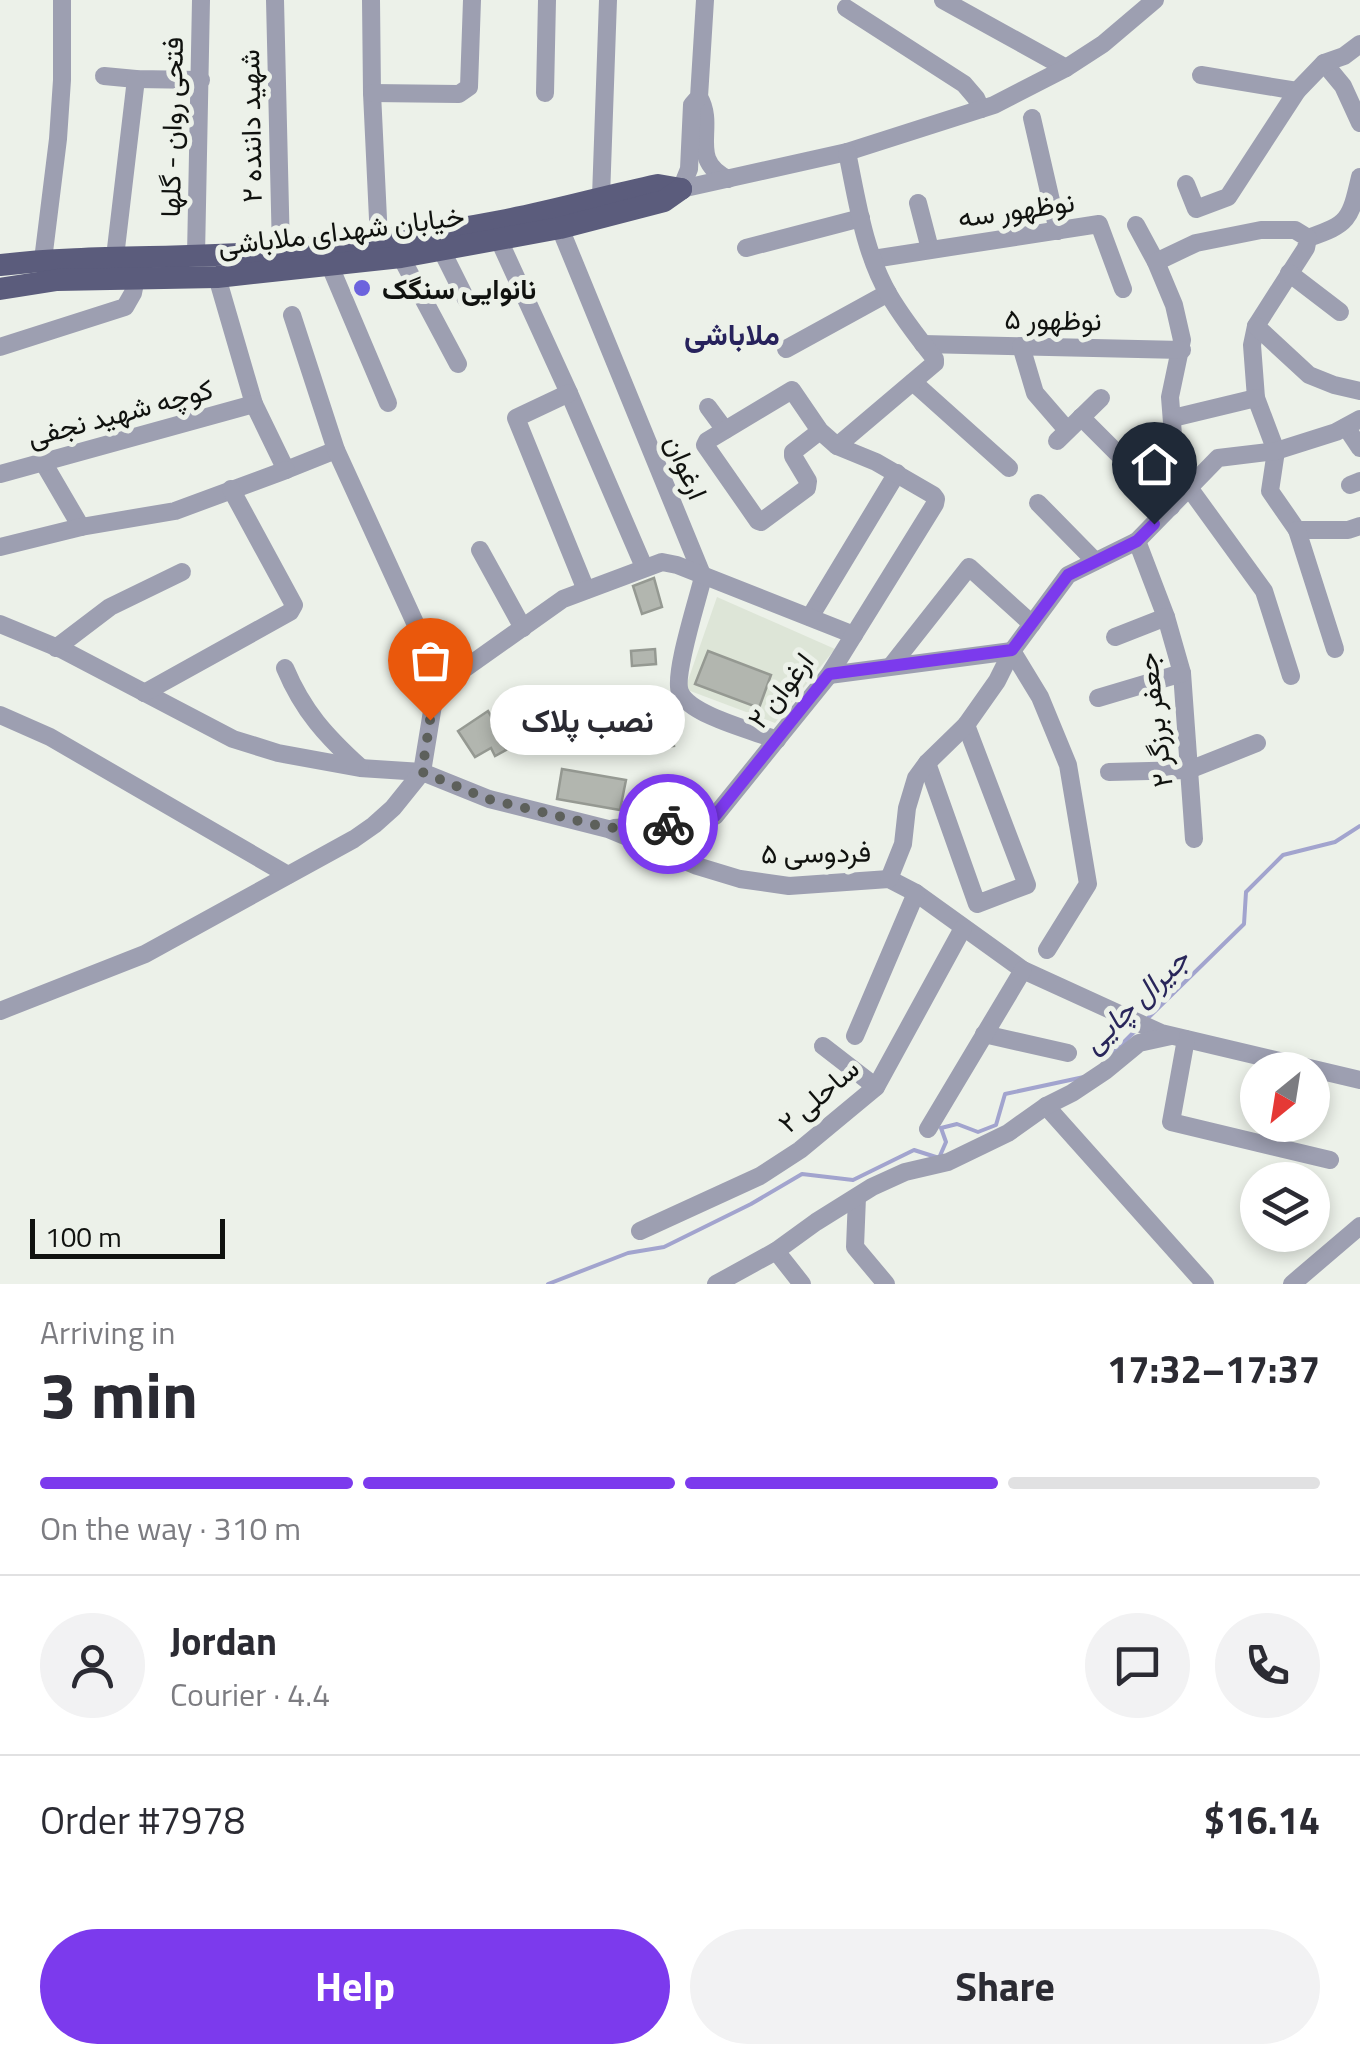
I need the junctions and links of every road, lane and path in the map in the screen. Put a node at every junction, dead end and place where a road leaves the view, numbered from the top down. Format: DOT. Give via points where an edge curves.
graph roads {
  1 [pos="62,0"];
  2 [pos="201,0"];
  3 [pos="275,0"];
  4 [pos="372,0"];
  5 [pos="472,0"];
  6 [pos="546,0"];
  7 [pos="608,0"];
  8 [pos="706,0"];
  9 [pos="943,0"];
  10 [pos="1126,0"];
  11 [pos="1155,0"];
  12 [pos="846,8"];
  13 [pos="1139,14"];
  14 [pos="1360,44"];
  15 [pos="1324,64"];
  16 [pos="1066,68"];
  17 [pos="1201,75"];
  18 [pos="104,76"];
  19 [pos="136,80"];
  20 [pos="200,80"];
  21 [pos="1297,90"];
  22 [pos="372,93"];
  23 [pos="544,93"];
  24 [pos="699,96"];
  25 [pos="981,109"];
  26 [pos="1032,118"];
  27 [pos="1360,122"];
  28 [pos="847,152"];
  29 [pos="1360,177"];
  30 [pos="728,179"];
  31 [pos="1186,184"];
  32 [pos="681,190"];
  33 [pos="601,197"];
  34 [pos="918,203"];
  35 [pos="1357,209"];
  36 [pos="861,218"];
  37 [pos="1136,224"];
  38 [pos="560,228"];
  39 [pos="1058,230"];
  40 [pos="1308,238"];
  41 [pos="379,240"];
  42 [pos="499,240"];
  43 [pos="746,248"];
  44 [pos="441,249"];
  45 [pos="930,249"];
  46 [pos="281,251"];
  47 [pos="196,256"];
  48 [pos="401,257"];
  49 [pos="116,258"];
  50 [pos="873,259"];
  51 [pos="43,260"];
  52 [pos="1156,262"];
  53 [pos="0,264"];
  54 [pos="330,266"];
  55 [pos="1289,273"];
  56 [pos="217,277"];
  57 [pos="136,278"];
  58 [pos="1122,288"];
  59 [pos="0,289"];
  60 [pos="888,293"];
  61 [pos="466,298"];
  62 [pos="1340,312"];
  63 [pos="292,315"];
  64 [pos="1256,326"];
  65 [pos="923,344"];
  66 [pos="1020,346"];
  67 [pos="0,347"];
  68 [pos="786,349"];
  69 [pos="1182,350"];
  70 [pos="458,364"];
  71 [pos="914,382"];
  72 [pos="1360,391"];
  73 [pos="569,393"];
  74 [pos="1101,398"];
  75 [pos="1256,398"];
  76 [pos="388,403"];
  77 [pos="254,404"];
  78 [pos="708,406"];
  79 [pos="1172,418"];
  80 [pos="1353,423"];
  81 [pos="1068,429"];
  82 [pos="725,430"];
  83 [pos="820,431"];
  84 [pos="837,446"];
  85 [pos="1360,448"];
  86 [pos="336,450"];
  87 [pos="1276,451"];
  88 [pos="43,462"];
  89 [pos="1009,468"];
  90 [pos="286,470"];
  91 [pos="897,473"];
  92 [pos="0,474"];
  93 [pos="231,488"];
  94 [pos="1190,488"];
  95 [pos="1038,503"];
  96 [pos="1171,508"];
  97 [pos="1360,526"];
  98 [pos="81,527"];
  99 [pos="1298,530"];
  100 [pos="1137,541"];
  101 [pos="0,547"];
  102 [pos="480,550"];
  103 [pos="1095,561"];
  104 [pos="644,568"];
  105 [pos="182,572"];
  106 [pos="703,577"];
  107 [pos="586,590"];
  108 [pos="810,616"];
  109 [pos="1166,617"];
  110 [pos="0,624"];
  111 [pos="1032,624"];
  112 [pos="523,628"];
  113 [pos="854,636"];
  114 [pos="1115,637"];
  115 [pos="56,648"];
  116 [pos="1335,649"];
  117 [pos="1012,650"];
  118 [pos="891,666"];
  119 [pos="284,668"];
  120 [pos="1182,673"];
  121 [pos="829,674"];
  122 [pos="1291,676"];
  123 [pos="444,684"];
  124 [pos="144,692"];
  125 [pos="1098,698"];
  126 [pos="0,715"];
  127 [pos="966,725"];
  128 [pos="777,740"];
  129 [pos="1257,743"];
  130 [pos="927,763"];
  131 [pos="360,768"];
  132 [pos="1189,770"];
  133 [pos="422,772"];
  134 [pos="1110,772"];
  135 [pos="608,828"];
  136 [pos="1194,839"];
  137 [pos="288,875"];
  138 [pos="889,879"];
  139 [pos="916,894"];
  140 [pos="963,928"];
  141 [pos="1048,950"];
  142 [pos="1023,970"];
  143 [pos="0,1010"];
  144 [pos="984,1034"];
  145 [pos="855,1036"];
  146 [pos="1173,1036"];
  147 [pos="822,1046"];
  148 [pos="1068,1054"];
  149 [pos="1360,1080"];
  150 [pos="876,1088"];
  151 [pos="1046,1106"];
  152 [pos="928,1129"];
  153 [pos="1330,1160"];
  154 [pos="857,1196"];
  155 [pos="1360,1226"];
  156 [pos="640,1231"];
  157 [pos="776,1251"];
  158 [pos="716,1284"];
  159 [pos="802,1284"];
  160 [pos="886,1284"];
  161 [pos="1205,1284"];
  162 [pos="1292,1284"];
  1 -- 51 [label="street" via="58,139"];
  2 -- 20 [label="street, فتحی روان - گلها"];
  3 -- 46 [label="street, شهید داننده ۲"];
  4 -- 22 [label="street"];
  5 -- 22 [label="street" via="469,87 459,94"];
  6 -- 23 [label="street"];
  7 -- 33 [label="street"];
  8 -- 24 [label="street"];
  9 -- 16 [label="street"];
  10 -- 13 [label="street"];
  11 -- 13 [label="street, خیابان شهدای ملاباشی"];
  12 -- 25 [label="street" via="964,84"];
  13 -- 16 [label="street, خیابان شهدای ملاباشی"];
  14 -- 15 [label="street"];
  15 -- 21 [label="street"];
  15 -- 27 [label="street"];
  16 -- 25 [label="street, خیابان شهدای ملاباشی"];
  17 -- 21 [label="street"];
  18 -- 19 [label="street"];
  19 -- 20 [label="street"];
  19 -- 49 [label="street"];
  20 -- 47 [label="street, فتحی روان - گلها"];
  21 -- 31 [label="street" via="1228,196 1196,209"];
  22 -- 41 [label="street"];
  24 -- 30 [label="street" via="706,162"];
  24 -- 32 [label="street" via="692,105"];
  25 -- 28 [label="street, خیابان شهدای ملاباشی"];
  26 -- 39 [label="street"];
  28 -- 30 [label="street, خیابان شهدای ملاباشی"];
  28 -- 36 [label="street"];
  29 -- 35 [label="street"];
  30 -- 32 [label="street, خیابان شهدای ملاباشی"];
  32 -- 33 [label="main road, خیابان شهدای ملاباشی" via="658,184"];
  32 -- 38 [label="main road, خیابان شهدای ملاباشی" via="664,201"];
  33 -- 41 [label="main road, خیابان شهدای ملاباشی"];
  34 -- 45 [label="street"];
  35 -- 40 [label="street" via="1339,227"];
  36 -- 43 [label="street"];
  36 -- 50 [label="street"];
  37 -- 52 [label="street"];
  38 -- 42 [label="main road, خیابان شهدای ملاباشی"];
  38 -- 106 [label="street, ارغوان"];
  39 -- 45 [label="street, نوظهور سه"];
  39 -- 58 [label="street, نوظهور سه" via="1100,224"];
  40 -- 52 [label="street" via="1295,230 1262,230 1196,243"];
  40 -- 55 [label="street"];
  41 -- 46 [label="main road, خیابان شهدای ملاباشی"];
  42 -- 44 [label="main road, خیابان شهدای ملاباشی"];
  42 -- 73 [label="street"];
  44 -- 48 [label="main road, خیابان شهدای ملاباشی"];
  44 -- 61 [label="street"];
  45 -- 50 [label="street, نوظهور سه"];
  46 -- 47 [label="main road, خیابان شهدای ملاباشی"];
  47 -- 49 [label="main road, خیابان شهدای ملاباشی"];
  48 -- 54 [label="main road, خیابان شهدای ملاباشی"];
  48 -- 70 [label="street"];
  49 -- 51 [label="main road, خیابان شهدای ملاباشی"];
  50 -- 60 [label="street"];
  51 -- 53 [label="main road, خیابان شهدای ملاباشی"];
  52 -- 69 [label="street" via="1174,305"];
  54 -- 56 [label="main road, خیابان شهدای ملاباشی"];
  54 -- 76 [label="street"];
  55 -- 62 [label="street"];
  55 -- 64 [label="street"];
  56 -- 57 [label="main road, خیابان شهدای ملاباشی"];
  56 -- 77 [label="street"];
  57 -- 59 [label="main road, خیابان شهدای ملاباشی"];
  57 -- 67 [label="street" via="125,307"];
  60 -- 65 [label="street"];
  60 -- 68 [label="street"];
  63 -- 86 [label="street"];
  64 -- 72 [label="street" via="1309,374"];
  64 -- 75 [label="street"];
  65 -- 66 [label="street, نوظهور ۵"];
  65 -- 71 [label="street" via="935,362"];
  66 -- 69 [label="street, نوظهور ۵"];
  66 -- 81 [label="street" via="1036,393"];
  69 -- 79 [label="street" via="1170,397"];
  71 -- 84 [label="street"];
  71 -- 89 [label="street"];
  73 -- 104 [label="street"];
  73 -- 107 [label="street" via="516,418"];
  74 -- 81 [label="street"];
  75 -- 79 [label="street"];
  75 -- 87 [label="street"];
  77 -- 88 [label="street, کوچه شهید نجفی"];
  77 -- 90 [label="street"];
  78 -- 82 [label="street"];
  79 -- 94 [label="street" via="1174,448"];
  80 -- 85 [label="street"];
  80 -- 87 [label="street"];
  81 -- 96 [label="street"];
  82 -- 83 [label="street" via="792,390"];
  82 -- 83 [label="street" via="705,445 761,522 807,488 793,452"];
  83 -- 84 [label="street"];
  84 -- 91 [label="street"];
  86 -- 90 [label="street"];
  86 -- 123 [label="street"];
  87 -- 94 [label="street" via="1218,458"];
  87 -- 99 [label="street" via="1270,491"];
  88 -- 92 [label="street, کوچه شهید نجفی"];
  88 -- 98 [label="street"];
  90 -- 93 [label="street"];
  91 -- 108 [label="street"];
  91 -- 113 [label="street, ارغوان ۲" via="936,499"];
  93 -- 98 [label="street" via="175,511"];
  93 -- 124 [label="street" via="294,605"];
  94 -- 96 [label="street"];
  94 -- 122 [label="street" via="1264,591"];
  95 -- 103 [label="street"];
  96 -- 100 [label="street"];
  97 -- 99 [label="street"];
  98 -- 101 [label="street"];
  99 -- 116 [label="street"];
  100 -- 103 [label="street"];
  100 -- 109 [label="street, جعفر برزگر ۲"];
  102 -- 112 [label="street"];
  103 -- 111 [label="street" via="1068,575"];
  104 -- 106 [label="street" via="662,562"];
  104 -- 107 [label="street"];
  105 -- 115 [label="street" via="110,607"];
  106 -- 108 [label="street"];
  106 -- 128 [label="street" via="678,690 706,713"];
  107 -- 112 [label="street"];
  108 -- 113 [label="street"];
  109 -- 114 [label="street"];
  109 -- 120 [label="street, جعفر برزگر ۲"];
  110 -- 115 [label="street, فردوسی ۵"];
  111 -- 117 [label="street"];
  111 -- 118 [label="street" via="969,567"];
  112 -- 123 [label="street"];
  113 -- 121 [label="street, ارغوان ۲"];
  115 -- 124 [label="street, فردوسی ۵"];
  117 -- 118 [label="street"];
  117 -- 127 [label="street"];
  117 -- 141 [label="street" via="1068,765 1088,884"];
  118 -- 121 [label="street"];
  119 -- 131 [label="street" via="297,698"];
  120 -- 125 [label="street"];
  120 -- 132 [label="street, جعفر برزگر ۲"];
  121 -- 128 [label="street, ارغوان ۲"];
  123 -- 133 [label="street" via="435,694"];
  124 -- 131 [label="street, فردوسی ۵" via="234,740"];
  126 -- 137 [label="street" via="50,737"];
  127 -- 130 [label="street"];
  127 -- 130 [label="street" via="1027,885 977,904"];
  128 -- 135 [label="street, ارغوان ۲" via="715,816"];
  129 -- 132 [label="street"];
  130 -- 138 [label="street" via="916,778"];
  131 -- 133 [label="street, فردوسی ۵"];
  132 -- 134 [label="street"];
  132 -- 136 [label="street, جعفر برزگر ۲"];
  133 -- 135 [label="street, فردوسی ۵" via="488,799"];
  133 -- 137 [label="street" via="374,825"];
  135 -- 138 [label="street, فردوسی ۵" via="740,880 789,886"];
  137 -- 143 [label="street" via="145,954"];
  138 -- 139 [label="street, فردوسی ۵"];
  139 -- 140 [label="street, فردوسی ۵"];
  139 -- 145 [label="street"];
  140 -- 142 [label="street, فردوسی ۵"];
  140 -- 150 [label="street, ساحلی ۲"];
  142 -- 144 [label="street"];
  142 -- 146 [label="street, فردوسی ۵"];
  144 -- 148 [label="street"];
  144 -- 152 [label="street"];
  146 -- 149 [label="street, فردوسی ۵"];
  146 -- 151 [label="street" via="1138,1043"];
  146 -- 153 [label="street" via="1171,1122"];
  147 -- 150 [label="street"];
  150 -- 156 [label="street, ساحلی ۲" via="760,1176"];
  151 -- 154 [label="street" via="1008,1134"];
  151 -- 161 [label="street"];
  154 -- 157 [label="street"];
  154 -- 160 [label="street" via="855,1246"];
  155 -- 162 [label="street"];
  157 -- 158 [label="street"];
  157 -- 159 [label="street"];
}
